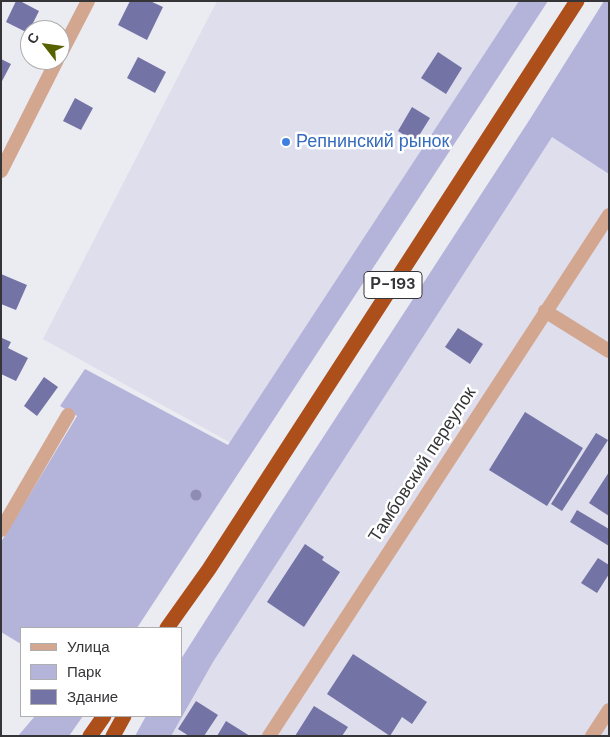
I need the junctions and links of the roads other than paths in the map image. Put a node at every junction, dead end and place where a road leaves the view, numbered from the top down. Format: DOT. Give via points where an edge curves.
graph roads {
  1 [pos="88,1"];
  2 [pos="577,1"];
  3 [pos="70,36"];
  4 [pos="52,70"];
  5 [pos="1,171"];
  6 [pos="609,215"];
  7 [pos="545,311"];
  8 [pos="609,351"];
  9 [pos="68,416"];
  10 [pos="1,530"];
  11 [pos="209,568"];
  12 [pos="168,627"];
  13 [pos="176,627"];
  14 [pos="609,710"];
  15 [pos="103,717"];
  16 [pos="123,717"];
  17 [pos="90,736"];
  18 [pos="113,736"];
  19 [pos="269,736"];
  20 [pos="592,736"];
  1 -- 3 [label="street"];
  2 -- 11 [label="highway, Р-193"];
  4 -- 5 [label="street"];
  6 -- 7 [label="street, Тамбовский переулок"];
  7 -- 8 [label="street"];
  7 -- 19 [label="street, Тамбовский переулок"];
  9 -- 10 [label="street"];
  11 -- 12 [label="highway, Р-193"];
  11 -- 13 [label="highway, Р-193"];
  14 -- 20 [label="street"];
  15 -- 17 [label="highway"];
  16 -- 18 [label="highway"];
}
